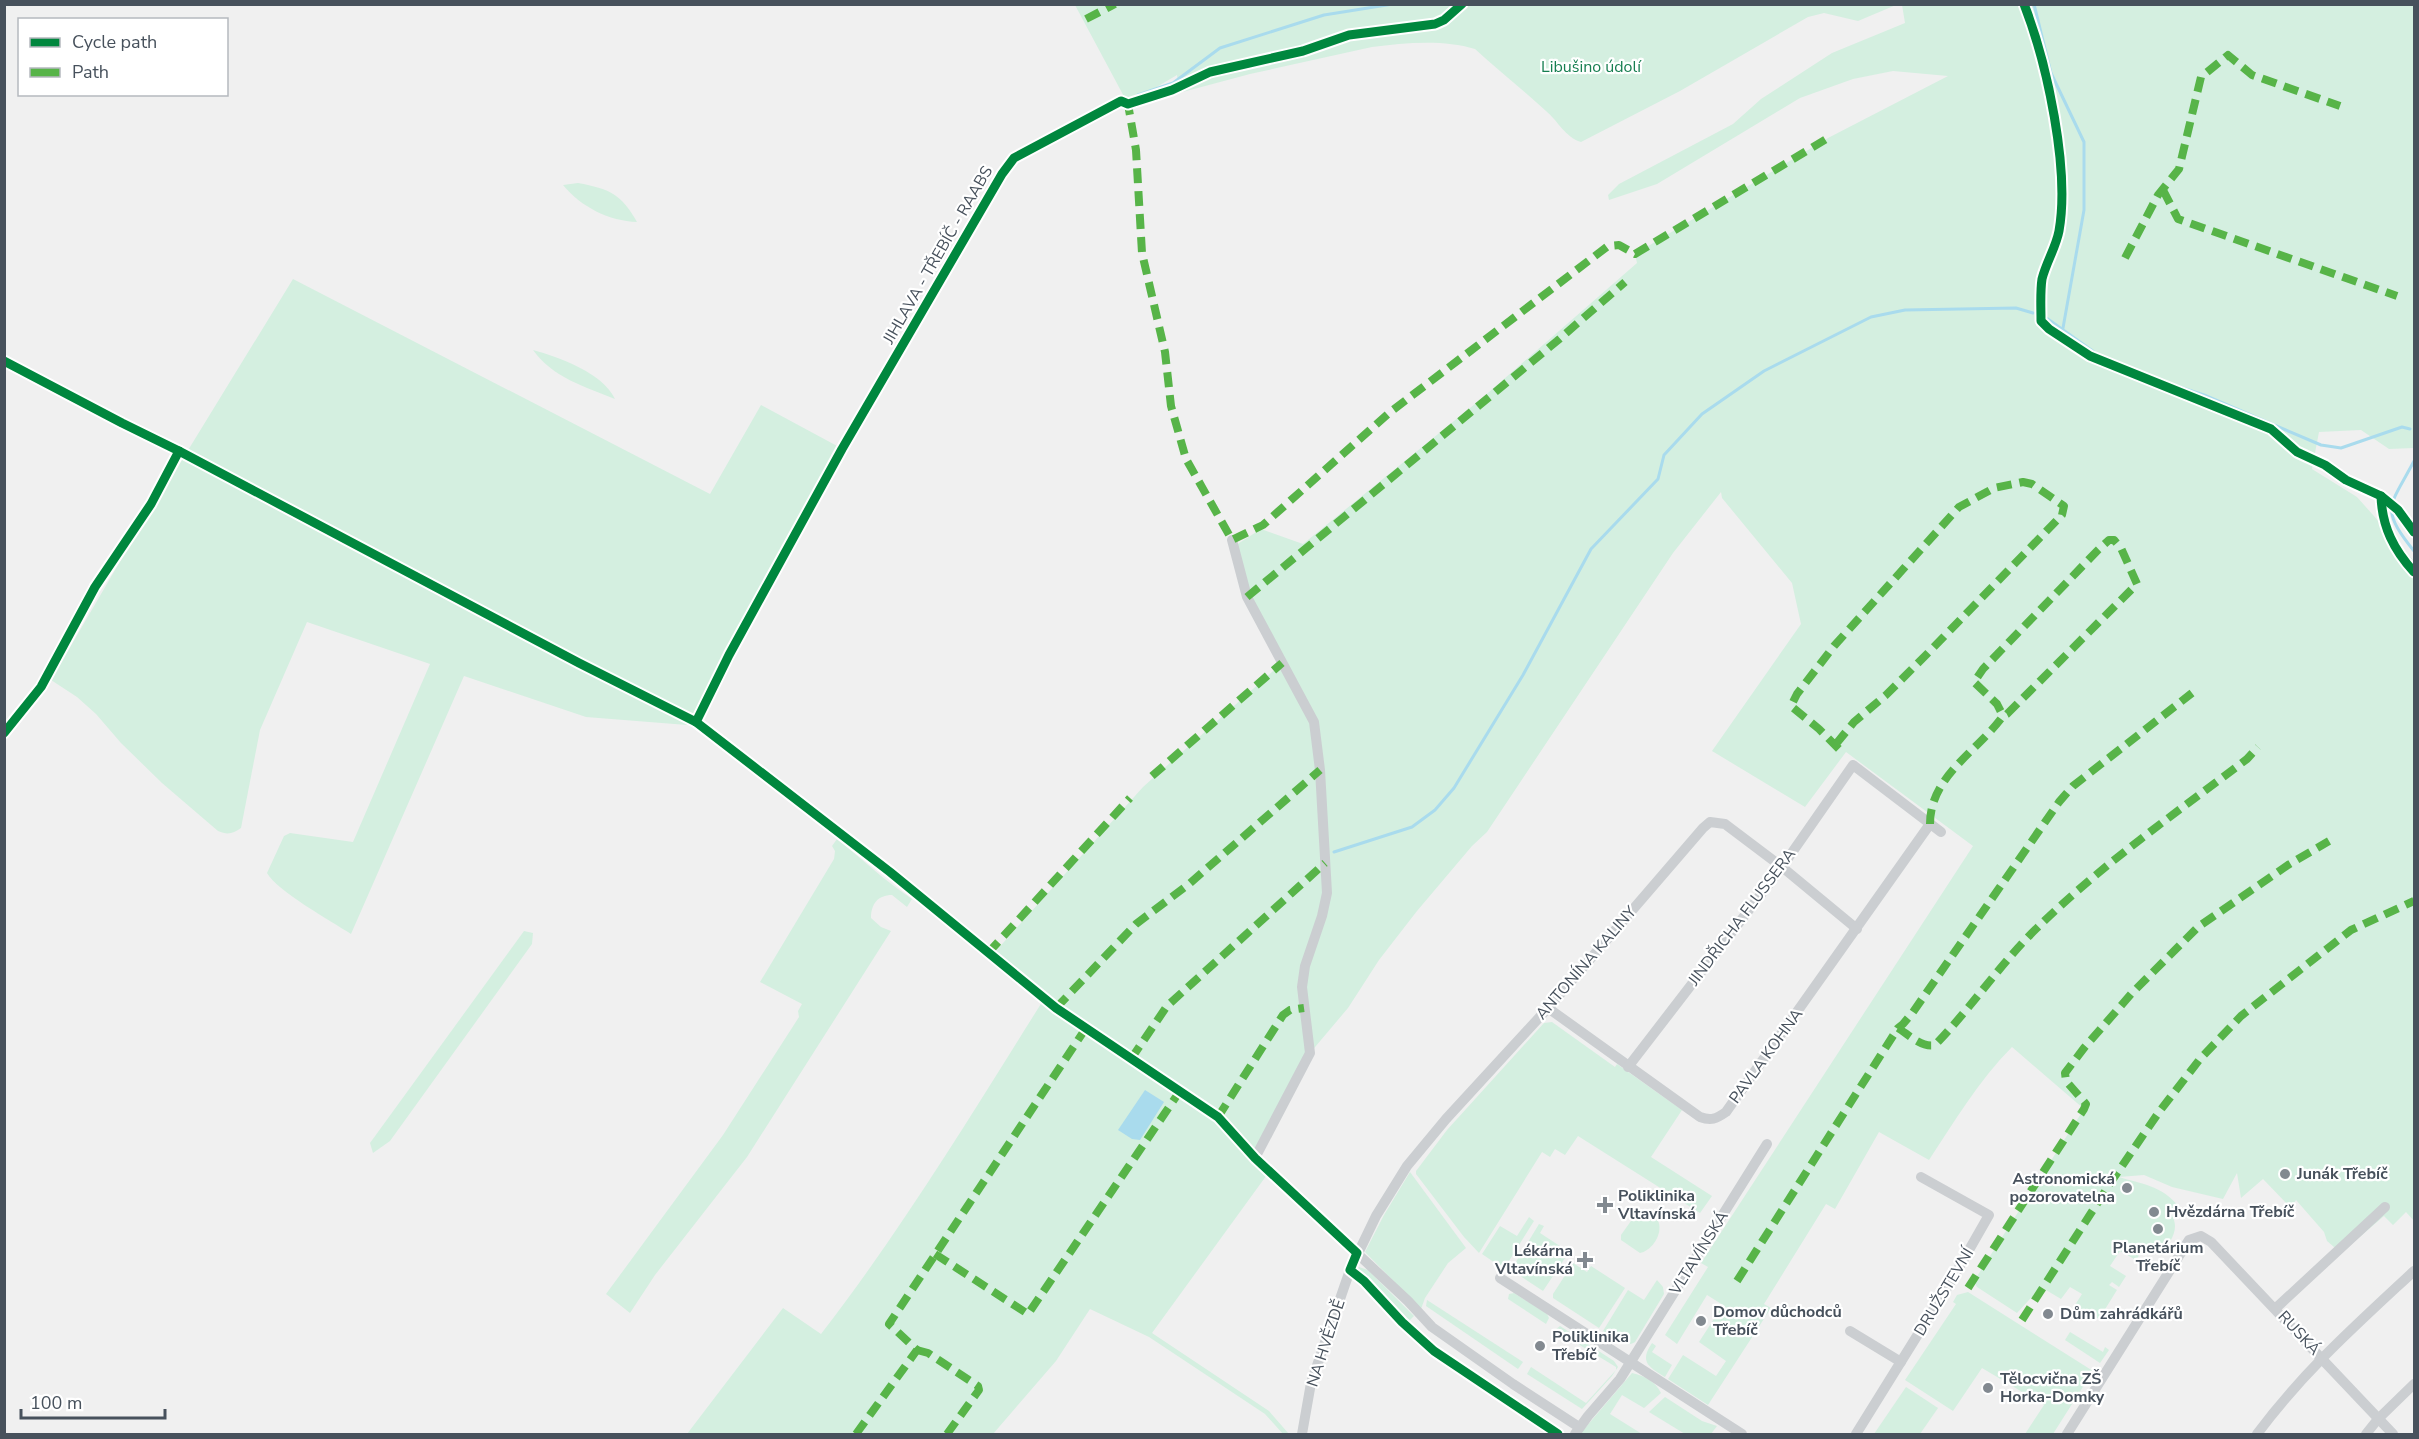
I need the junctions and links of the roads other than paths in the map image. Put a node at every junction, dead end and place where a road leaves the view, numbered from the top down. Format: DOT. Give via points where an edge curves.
graph roads {
  1 [pos="1232,540"];
  2 [pos="696,722"];
  3 [pos="1930,825"];
  4 [pos="1941,832"];
  5 [pos="1782,867"];
  6 [pos="1857,928"];
  7 [pos="1548,1008"];
  8 [pos="1629,1067"];
  9 [pos="1767,1144"];
  10 [pos="1255,1158"];
  11 [pos="1921,1177"];
  12 [pos="2385,1206"];
  13 [pos="1357,1253"];
  14 [pos="2415,1271"];
  15 [pos="1500,1278"];
  16 [pos="2276,1308"];
  17 [pos="1850,1331"];
  18 [pos="2321,1357"];
  19 [pos="1630,1362"];
  20 [pos="1901,1362"];
  21 [pos="2415,1384"];
  22 [pos="2378,1419"];
  23 [pos="1577,1431"];
  24 [pos="1302,1434"];
  25 [pos="1742,1434"];
  26 [pos="1856,1434"];
  27 [pos="2067,1434"];
  28 [pos="2257,1434"];
  29 [pos="2366,1434"];
  30 [pos="2393,1434"];
  1 -- 10 [label="street" via="1247,597 1314,722 1327,893 1302,987 1310,1053"];
  2 -- 10 [label="street" via="881,864 1056,1008 1218,1117"];
  3 -- 4 [label="street, JINDŘICHA FLUSSERA"];
  3 -- 5 [label="street, JINDŘICHA FLUSSERA" via="1849,761"];
  3 -- 6 [label="street, PAVLA KOHNA"];
  5 -- 6 [label="street, ANTONÍNA KALINY"];
  5 -- 7 [label="street, ANTONÍNA KALINY" via="1725,824 1710,822"];
  5 -- 8 [label="street, JINDŘICHA FLUSSERA"];
  6 -- 8 [label="street, PAVLA KOHNA" via="1726,1112 1717,1119 1700,1117"];
  7 -- 8 [label="street, PAVLA KOHNA"];
  7 -- 13 [label="street, ANTONÍNA KALINY" via="1407,1166"];
  9 -- 19 [label="street, VLTAVÍNSKÁ"];
  10 -- 13 [label="street"];
  11 -- 20 [label="street, DRUŽSTEVNÍ" via="1989,1215"];
  12 -- 16 [label="street"];
  13 -- 23 [label="street" via="1446,1338"];
  13 -- 24 [label="street, NA HVĚZDĚ" via="1311,1383"];
  14 -- 18 [label="street"];
  15 -- 19 [label="street"];
  16 -- 18 [label="street, RUSKÁ"];
  16 -- 27 [label="street, RUSKÁ" via="2211,1242 2201,1236 2189,1240"];
  17 -- 20 [label="street"];
  18 -- 22 [label="street, RUSKÁ"];
  18 -- 28 [label="street"];
  19 -- 23 [label="street, VLTAVÍNSKÁ"];
  19 -- 25 [label="street"];
  20 -- 26 [label="street, DRUŽSTEVNÍ"];
  21 -- 22 [label="street"];
  22 -- 29 [label="street"];
  22 -- 30 [label="street, RUSKÁ"];
}
